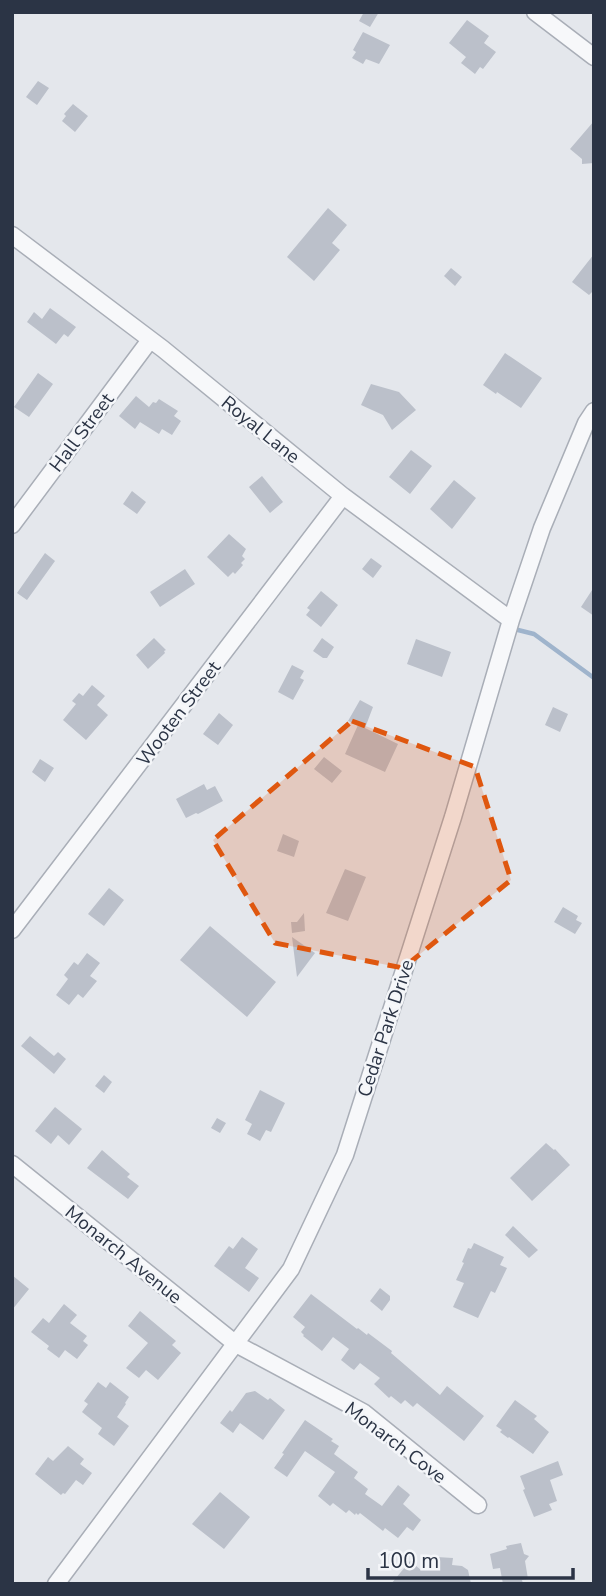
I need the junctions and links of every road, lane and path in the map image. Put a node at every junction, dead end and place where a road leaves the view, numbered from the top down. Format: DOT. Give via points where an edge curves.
graph roads {
  1 [pos="534,12"];
  2 [pos="594,58"];
  3 [pos="12,235"];
  4 [pos="150,340"];
  5 [pos="594,411"];
  6 [pos="343,496"];
  7 [pos="12,525"];
  8 [pos="511,620"];
  9 [pos="12,930"];
  10 [pos="12,1164"];
  11 [pos="236,1344"];
  12 [pos="478,1505"];
  13 [pos="56,1584"];
  1 -- 2 [label="street"];
  3 -- 4 [label="street, Royal Lane"];
  4 -- 6 [label="street, Royal Lane"];
  4 -- 7 [label="street, Hall Street"];
  5 -- 8 [label="street, Cedar Park Drive" via="542,528"];
  6 -- 8 [label="street, Royal Lane"];
  6 -- 9 [label="street, Wooten Street"];
  8 -- 11 [label="street, Cedar Park Drive" via="345,1155 291,1269"];
  10 -- 11 [label="street, Monarch Avenue"];
  11 -- 12 [label="street, Monarch Cove" via="363,1412"];
  11 -- 13 [label="street, Cedar Park Drive"];
}
